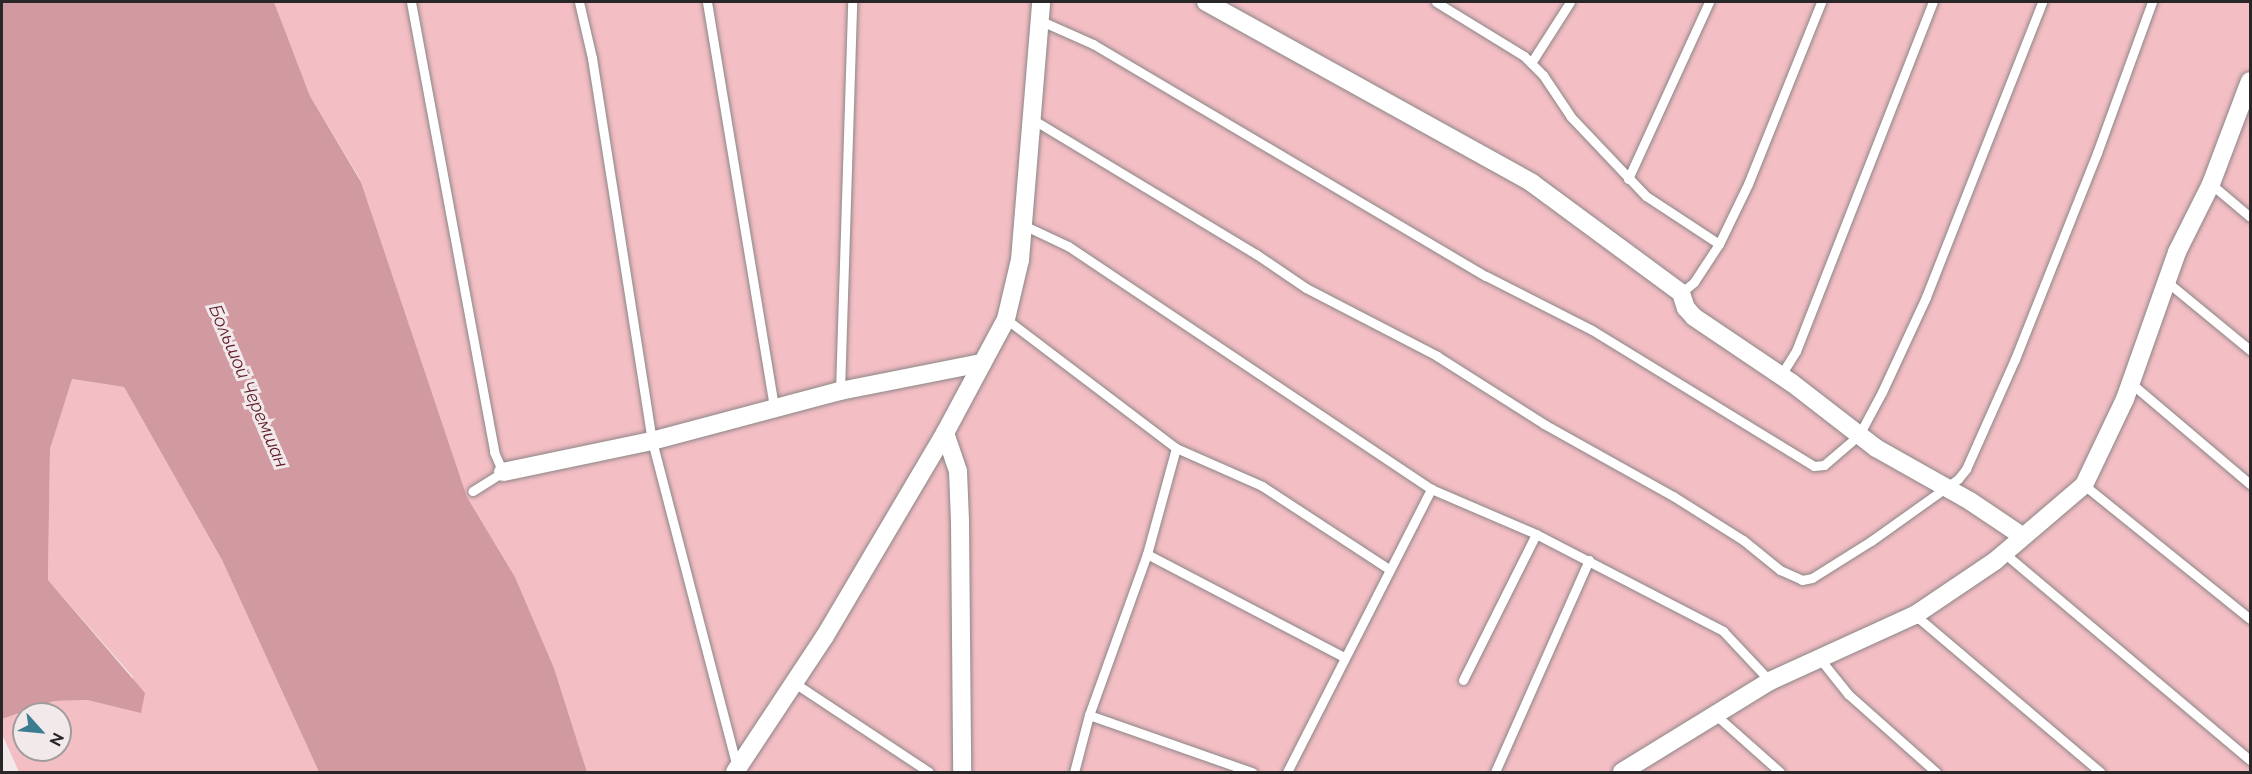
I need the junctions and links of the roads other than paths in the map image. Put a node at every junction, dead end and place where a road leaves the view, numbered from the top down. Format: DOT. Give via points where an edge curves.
graph roads {
  1 [pos="411,2"];
  2 [pos="579,2"];
  3 [pos="707,2"];
  4 [pos="852,2"];
  5 [pos="1041,2"];
  6 [pos="1206,2"];
  7 [pos="1436,2"];
  8 [pos="1570,2"];
  9 [pos="1709,2"];
  10 [pos="1821,2"];
  11 [pos="1933,2"];
  12 [pos="2042,2"];
  13 [pos="2152,2"];
  14 [pos="1041,21"];
  15 [pos="1532,63"];
  16 [pos="2250,85"];
  17 [pos="1032,119"];
  18 [pos="1628,178"];
  19 [pos="2211,184"];
  20 [pos="2250,217"];
  21 [pos="1021,224"];
  22 [pos="1719,243"];
  23 [pos="2166,281"];
  24 [pos="1681,293"];
  25 [pos="1006,319"];
  26 [pos="2250,350"];
  27 [pos="982,363"];
  28 [pos="1781,375"];
  29 [pos="2132,384"];
  30 [pos="840,391"];
  31 [pos="774,406"];
  32 [pos="945,433"];
  33 [pos="1859,435"];
  34 [pos="652,441"];
  35 [pos="1176,448"];
  36 [pos="503,471"];
  37 [pos="2250,484"];
  38 [pos="2084,485"];
  39 [pos="1946,488"];
  40 [pos="1431,489"];
  41 [pos="472,491"];
  42 [pos="1536,534"];
  43 [pos="2022,536"];
  44 [pos="2004,553"];
  45 [pos="1148,554"];
  46 [pos="1589,560"];
  47 [pos="1389,569"];
  48 [pos="1916,615"];
  49 [pos="2250,620"];
  50 [pos="1344,657"];
  51 [pos="1820,659"];
  52 [pos="1463,680"];
  53 [pos="1770,681"];
  54 [pos="796,684"];
  55 [pos="1089,715"];
  56 [pos="1718,717"];
  57 [pos="2250,760"];
  58 [pos="738,771"];
  59 [pos="929,772"];
  60 [pos="962,772"];
  61 [pos="1074,772"];
  62 [pos="1252,772"];
  63 [pos="1287,772"];
  64 [pos="1495,772"];
  65 [pos="1626,772"];
  66 [pos="1780,772"];
  67 [pos="1936,772"];
  68 [pos="2100,772"];
  1 -- 36 [label="lane" via="494,452"];
  2 -- 34 [label="lane" via="592,58"];
  3 -- 31 [label="lane"];
  4 -- 30 [label="lane"];
  5 -- 14 [label="street"];
  6 -- 24 [label="street" via="1532,183"];
  7 -- 15 [label="lane"];
  8 -- 15 [label="lane"];
  9 -- 18 [label="lane"];
  10 -- 22 [label="lane" via="1748,184"];
  11 -- 28 [label="lane" via="1796,351"];
  12 -- 33 [label="lane" via="1926,297"];
  13 -- 39 [label="lane" via="2097,153 1991,417 1966,469"];
  14 -- 17 [label="street"];
  14 -- 33 [label="lane" via="1094,44 1486,276 1592,330 1799,460 1824,465"];
  15 -- 18 [label="lane" via="1571,117"];
  16 -- 19 [label="street"];
  17 -- 21 [label="street"];
  17 -- 39 [label="lane" via="1247,248 1306,288 1437,356 1544,424 1673,496 1794,578 1812,578"];
  18 -- 22 [label="lane" via="1677,219"];
  19 -- 20 [label="lane"];
  19 -- 23 [label="street"];
  21 -- 25 [label="street" via="1020,260"];
  21 -- 40 [label="lane" via="1068,246"];
  22 -- 24 [label="lane" via="1694,282"];
  23 -- 26 [label="lane"];
  23 -- 29 [label="street"];
  24 -- 28 [label="street" via="1694,317"];
  25 -- 27 [label="street"];
  25 -- 35 [label="lane"];
  27 -- 30 [label="street"];
  27 -- 32 [label="street"];
  28 -- 33 [label="street"];
  29 -- 37 [label="lane"];
  29 -- 38 [label="street"];
  30 -- 31 [label="street"];
  31 -- 34 [label="street"];
  32 -- 54 [label="street"];
  32 -- 60 [label="street" via="958,471"];
  33 -- 39 [label="street"];
  34 -- 36 [label="street"];
  34 -- 58 [label="lane"];
  35 -- 45 [label="lane"];
  35 -- 47 [label="lane" via="1262,486"];
  36 -- 41 [label="lane"];
  38 -- 43 [label="street"];
  38 -- 49 [label="lane"];
  39 -- 43 [label="street"];
  40 -- 42 [label="lane"];
  40 -- 47 [label="lane"];
  42 -- 46 [label="lane"];
  42 -- 52 [label="lane"];
  43 -- 44 [label="street"];
  44 -- 48 [label="street"];
  44 -- 57 [label="lane"];
  45 -- 50 [label="lane"];
  45 -- 55 [label="lane"];
  46 -- 53 [label="lane" via="1723,631"];
  46 -- 64 [label="lane"];
  47 -- 50 [label="lane"];
  48 -- 51 [label="street"];
  48 -- 68 [label="lane"];
  50 -- 63 [label="lane"];
  51 -- 53 [label="street"];
  51 -- 67 [label="lane" via="1848,694"];
  53 -- 56 [label="street"];
  54 -- 58 [label="street"];
  54 -- 59 [label="lane"];
  55 -- 61 [label="lane"];
  55 -- 62 [label="lane"];
  56 -- 65 [label="street"];
  56 -- 66 [label="lane"];
}
